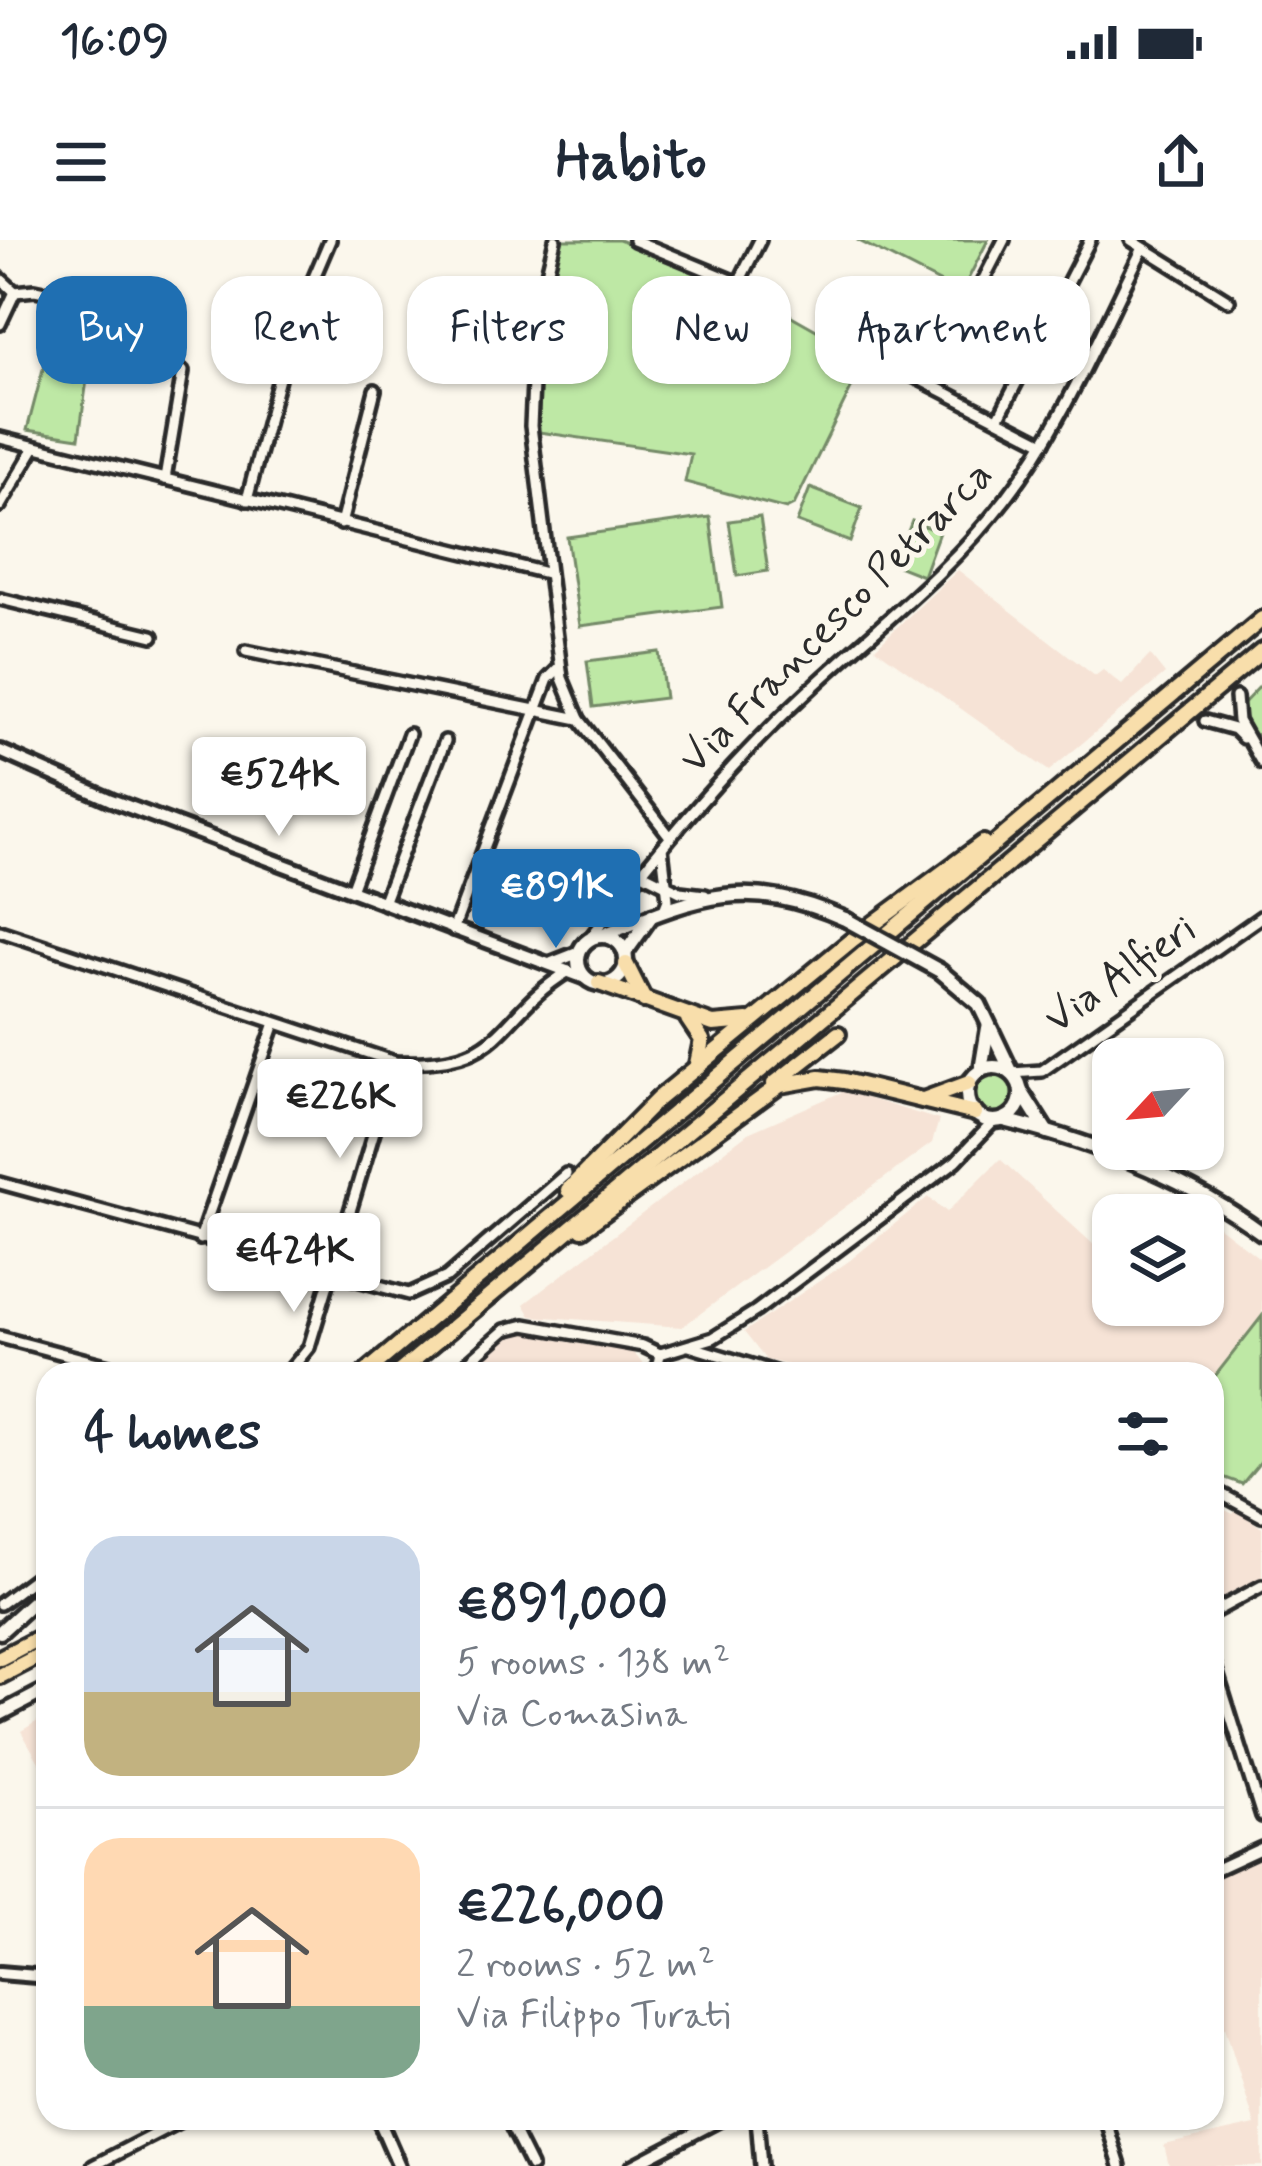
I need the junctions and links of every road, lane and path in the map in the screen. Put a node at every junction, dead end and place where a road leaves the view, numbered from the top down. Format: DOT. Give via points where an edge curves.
graph roads {
  1 [pos="330,240"];
  2 [pos="555,240"];
  3 [pos="634,240"];
  4 [pos="760,240"];
  5 [pos="1004,240"];
  6 [pos="1090,240"];
  7 [pos="1131,240"];
  8 [pos="1143,248"];
  9 [pos="729,276"];
  10 [pos="742,276"];
  11 [pos="986,276"];
  12 [pos="0,278"];
  13 [pos="36,290"];
  14 [pos="15,292"];
  15 [pos="1229,301"];
  16 [pos="0,324"];
  17 [pos="181,384"];
  18 [pos="930,384"];
  19 [pos="375,390"];
  20 [pos="998,419"];
  21 [pos="0,438"];
  22 [pos="1044,442"];
  23 [pos="34,446"];
  24 [pos="165,479"];
  25 [pos="247,500"];
  26 [pos="0,506"];
  27 [pos="340,524"];
  28 [pos="546,573"];
  29 [pos="0,599"];
  30 [pos="1262,619"];
  31 [pos="153,636"];
  32 [pos="246,651"];
  33 [pos="1262,651"];
  34 [pos="560,667"];
  35 [pos="1235,697"];
  36 [pos="537,713"];
  37 [pos="579,719"];
  38 [pos="1205,722"];
  39 [pos="409,734"];
  40 [pos="445,741"];
  41 [pos="1255,748"];
  42 [pos="0,752"];
  43 [pos="1262,763"];
  44 [pos="1019,823"];
  45 [pos="668,834"];
  46 [pos="662,848"];
  47 [pos="640,872"];
  48 [pos="664,883"];
  49 [pos="351,890"];
  50 [pos="704,895"];
  51 [pos="383,903"];
  52 [pos="659,912"];
  53 [pos="1262,916"];
  54 [pos="453,930"];
  55 [pos="0,931"];
  56 [pos="601,936"];
  57 [pos="584,947"];
  58 [pos="626,958"];
  59 [pos="543,963"];
  60 [pos="569,971"];
  61 [pos="594,981"];
  62 [pos="648,1004"];
  63 [pos="979,1004"];
  64 [pos="684,1016"];
  65 [pos="761,1016"];
  66 [pos="275,1023"];
  67 [pos="838,1034"];
  68 [pos="395,1062"];
  69 [pos="696,1070"];
  70 [pos="981,1070"];
  71 [pos="1012,1073"];
  72 [pos="969,1083"];
  73 [pos="766,1092"];
  74 [pos="1022,1092"];
  75 [pos="918,1101"];
  76 [pos="975,1114"];
  77 [pos="999,1120"];
  78 [pos="1048,1133"];
  79 [pos="969,1148"];
  80 [pos="566,1174"];
  81 [pos="0,1184"];
  82 [pos="1262,1233"];
  83 [pos="200,1239"];
  84 [pos="543,1253"];
  85 [pos="499,1258"];
  86 [pos="329,1274"];
  87 [pos="722,1333"];
  88 [pos="0,1337"];
  89 [pos="689,1346"];
  90 [pos="660,1354"];
  91 [pos="94,1362"];
  92 [pos="297,1362"];
  93 [pos="377,1362"];
  94 [pos="411,1362"];
  95 [pos="469,1362"];
  96 [pos="658,1362"];
  97 [pos="726,1362"];
  98 [pos="736,1362"];
  99 [pos="1224,1495"];
  100 [pos="1262,1516"];
  101 [pos="36,1577"];
  102 [pos="1262,1586"];
  103 [pos="36,1599"];
  104 [pos="0,1604"];
  105 [pos="1224,1607"];
  106 [pos="0,1632"];
  107 [pos="36,1639"];
  108 [pos="0,1658"];
  109 [pos="36,1658"];
  110 [pos="0,1676"];
  111 [pos="36,1694"];
  112 [pos="1224,1695"];
  113 [pos="0,1714"];
  114 [pos="1262,1816"];
  115 [pos="1262,1848"];
  116 [pos="1224,1865"];
  117 [pos="0,1973"];
  118 [pos="36,1976"];
  119 [pos="163,2130"];
  120 [pos="382,2130"];
  121 [pos="513,2130"];
  122 [pos="701,2130"];
  123 [pos="759,2130"];
  124 [pos="1109,2130"];
  125 [pos="93,2166"];
  126 [pos="399,2166"];
  127 [pos="531,2166"];
  128 [pos="632,2166"];
  129 [pos="761,2166"];
  130 [pos="1120,2166"];
  1 -- 25 [label="street" via="292,329"];
  2 -- 28 [label="street" via="536,319 530,426"];
  3 -- 9 [label="street"];
  4 -- 10 [label="street"];
  5 -- 11 [label="street"];
  6 -- 20 [label="street"];
  7 -- 8 [label="street"];
  8 -- 15 [label="street"];
  8 -- 22 [label="street, Via Francesco Petrarca"];
  12 -- 14 [label="street"];
  13 -- 14 [label="street"];
  14 -- 16 [label="street"];
  17 -- 24 [label="street"];
  18 -- 20 [label="street"];
  19 -- 27 [label="street"];
  20 -- 22 [label="street"];
  21 -- 23 [label="street"];
  22 -- 45 [label="street, Via Francesco Petrarca" via="939,575 772,725"];
  23 -- 24 [label="street"];
  23 -- 26 [label="street"];
  24 -- 25 [label="street"];
  25 -- 27 [label="street"];
  27 -- 28 [label="street"];
  28 -- 34 [label="street"];
  29 -- 31 [label="street"];
  30 -- 44 [label="highway"];
  32 -- 36 [label="street"];
  33 -- 84 [label="highway"];
  34 -- 36 [label="street"];
  34 -- 37 [label="street"];
  35 -- 41 [label="street"];
  36 -- 37 [label="street"];
  36 -- 54 [label="street"];
  37 -- 45 [label="street"];
  38 -- 41 [label="street" via="1234,728"];
  39 -- 49 [label="street"];
  40 -- 51 [label="street"];
  41 -- 43 [label="street"];
  42 -- 49 [label="street"];
  44 -- 65 [label="highway" via="900,904"];
  44 -- 85 [label="highway"];
  45 -- 46 [label="street"];
  46 -- 47 [label="street"];
  46 -- 48 [label="street"];
  47 -- 48 [label="street"];
  47 -- 57 [label="street"];
  48 -- 50 [label="street"];
  48 -- 52 [label="street" via="668,900"];
  49 -- 51 [label="street"];
  50 -- 52 [label="main road"];
  50 -- 63 [label="main road, bridge" via="780,896 844,919 940,971"];
  51 -- 54 [label="street"];
  52 -- 56 [label="main road"];
  52 -- 58 [label="main road"];
  53 -- 71 [label="street, Via Alfieri" via="1042,1071"];
  54 -- 59 [label="street"];
  55 -- 66 [label="street"];
  56 -- 57 [label="main road"];
  56 -- 58 [label="main road" via="616,940"];
  57 -- 59 [label="street"];
  57 -- 61 [label="main road" via="580,966"];
  58 -- 61 [label="main road" via="614,981"];
  58 -- 62 [label="highway"];
  59 -- 60 [label="street"];
  60 -- 61 [label="street"];
  60 -- 68 [label="street" via="488,1046 428,1064"];
  61 -- 62 [label="highway"];
  62 -- 64 [label="highway"];
  63 -- 70 [label="main road" via="990,1039"];
  63 -- 71 [label="main road"];
  64 -- 65 [label="highway" via="734,1025"];
  64 -- 69 [label="highway" via="702,1040"];
  65 -- 69 [label="highway"];
  66 -- 68 [label="street"];
  66 -- 83 [label="street"];
  67 -- 73 [label="highway"];
  68 -- 86 [label="street"];
  69 -- 85 [label="highway"];
  70 -- 71 [label="main road"];
  70 -- 72 [label="main road"];
  71 -- 74 [label="main road"];
  72 -- 75 [label="highway"];
  72 -- 76 [label="main road"];
  73 -- 75 [label="highway" via="807,1079"];
  73 -- 84 [label="highway"];
  74 -- 77 [label="main road" via="1017,1109"];
  74 -- 78 [label="main road"];
  75 -- 76 [label="highway"];
  76 -- 77 [label="main road"];
  76 -- 79 [label="street"];
  77 -- 78 [label="main road"];
  77 -- 79 [label="street"];
  78 -- 82 [label="main road" via="1205,1192"];
  79 -- 87 [label="street"];
  80 -- 86 [label="street" via="430,1288 399,1292"];
  81 -- 83 [label="street"];
  83 -- 86 [label="street"];
  84 -- 94 [label="highway"];
  85 -- 93 [label="highway"];
  86 -- 92 [label="street" via="309,1347"];
  87 -- 89 [label="street"];
  87 -- 98 [label="street"];
  88 -- 91 [label="street"];
  89 -- 90 [label="street"];
  89 -- 97 [label="street"];
  90 -- 95 [label="street" via="525,1325 505,1330"];
  90 -- 96 [label="street"];
  99 -- 100 [label="street"];
  101 -- 104 [label="street"];
  102 -- 105 [label="street"];
  103 -- 106 [label="main road"];
  107 -- 108 [label="highway"];
  109 -- 110 [label="highway"];
  111 -- 113 [label="main road"];
  112 -- 114 [label="street"];
  115 -- 116 [label="street"];
  117 -- 118 [label="street"];
  119 -- 125 [label="street"];
  120 -- 126 [label="street"];
  121 -- 127 [label="street"];
  122 -- 128 [label="street"];
  123 -- 129 [label="street"];
  124 -- 130 [label="street"];
}
